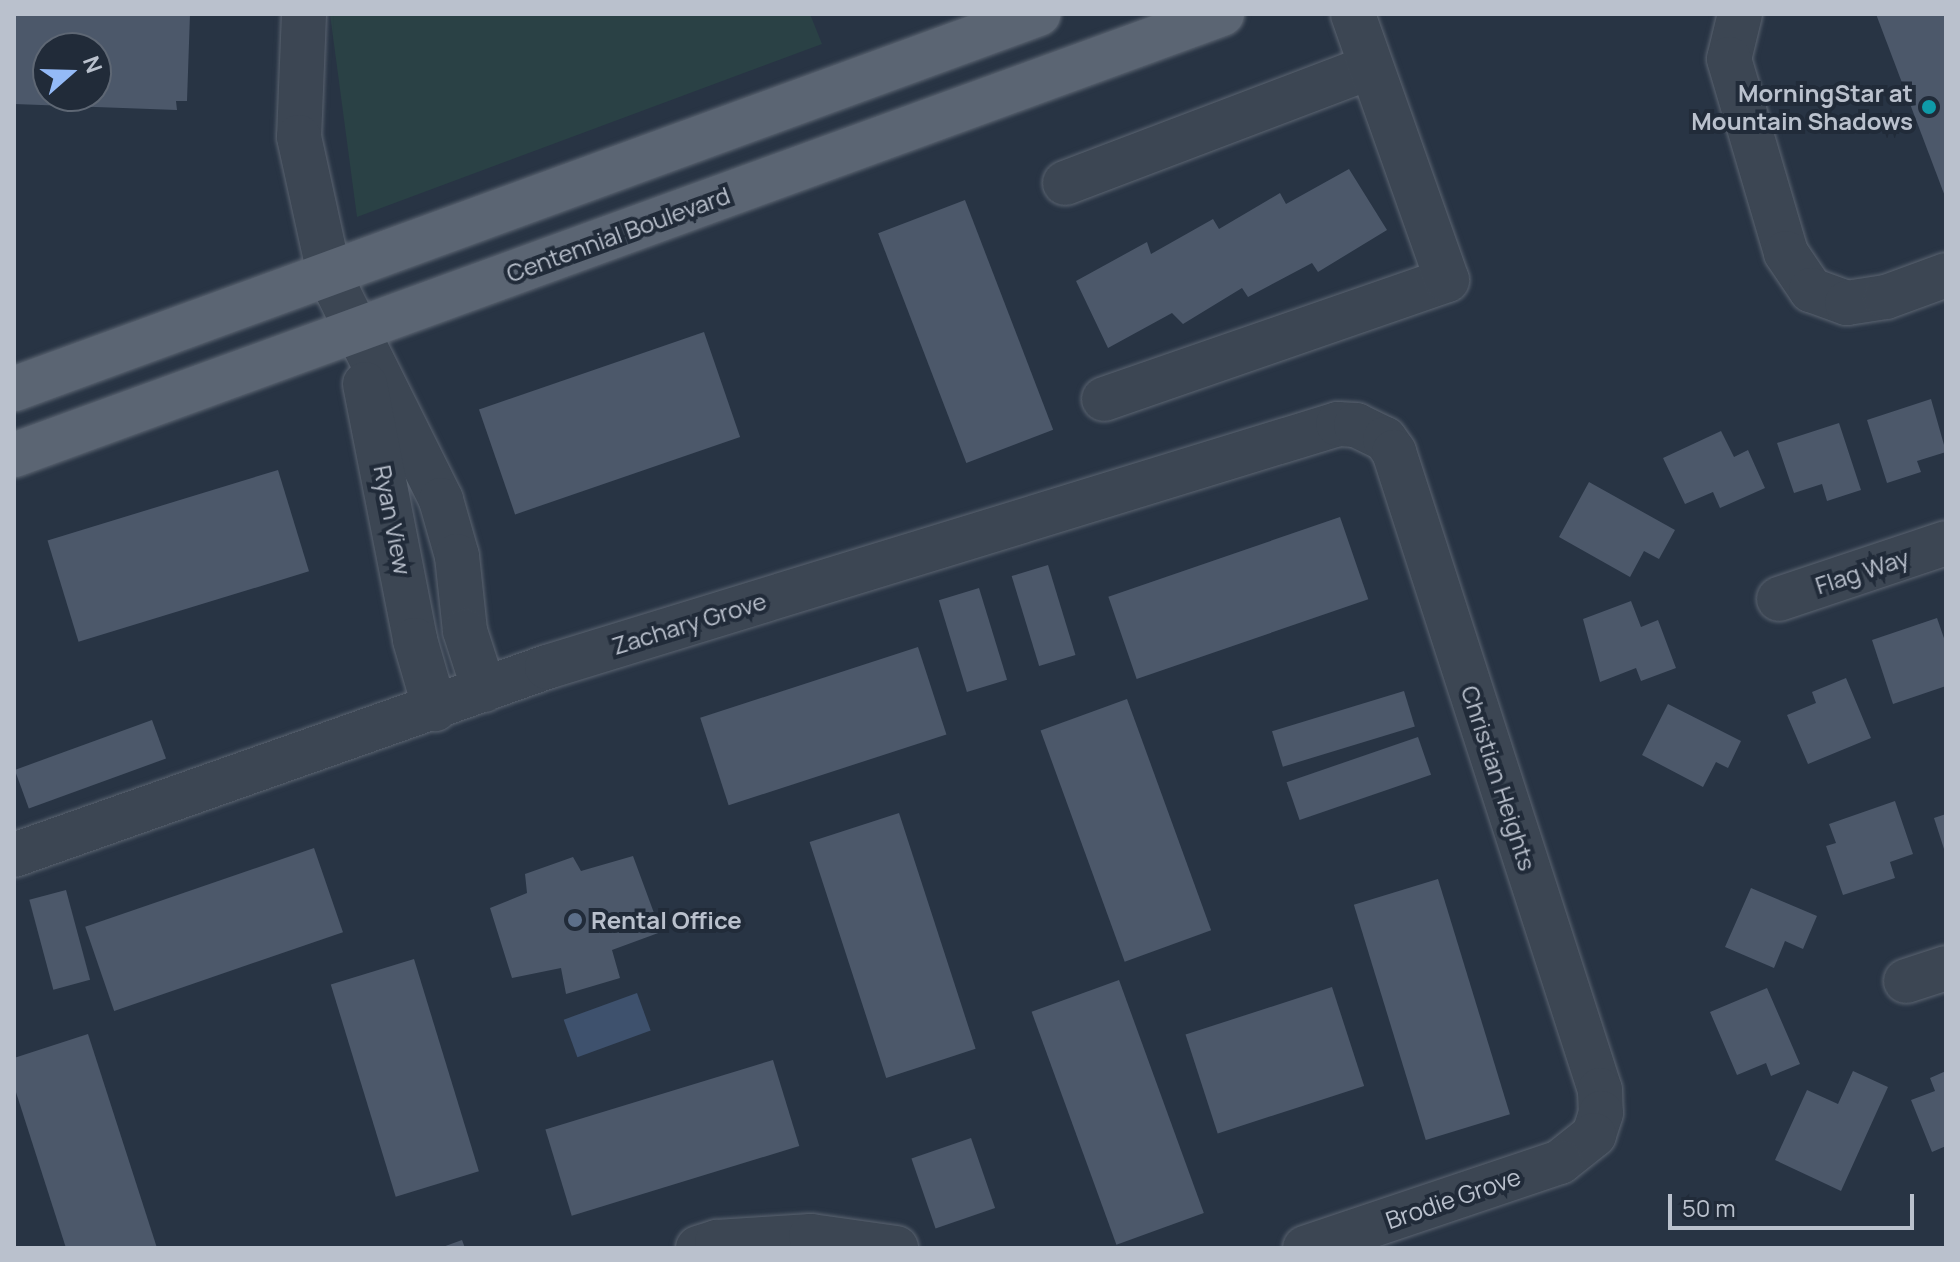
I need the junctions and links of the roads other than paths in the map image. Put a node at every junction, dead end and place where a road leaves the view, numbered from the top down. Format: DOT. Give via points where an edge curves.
graph roads {
  1 [pos="304,14"];
  2 [pos="1038,14"];
  3 [pos="1222,14"];
  4 [pos="1353,14"];
  5 [pos="1740,14"];
  6 [pos="1371,67"];
  7 [pos="1065,183"];
  8 [pos="329,274"];
  9 [pos="1946,275"];
  10 [pos="354,331"];
  11 [pos="14,389"];
  12 [pos="1104,399"];
  13 [pos="1372,430"];
  14 [pos="14,455"];
  15 [pos="1946,543"];
  16 [pos="1779,599"];
  17 [pos="484,690"];
  18 [pos="435,709"];
  19 [pos="14,855"];
  20 [pos="1594,1135"];
  21 [pos="698,1248"];
  22 [pos="896,1248"];
  23 [pos="1305,1248"];
  1 -- 8 [label="street, Ryan View" via="299,137"];
  2 -- 8 [label="main road"];
  3 -- 10 [label="main road, Centennial Boulevard"];
  4 -- 6 [label="street"];
  5 -- 9 [label="street" via="1729,59 1786,253 1811,290 1847,303 1886,297"];
  6 -- 7 [label="street"];
  6 -- 12 [label="street" via="1447,280"];
  8 -- 10 [label="street, Ryan View"];
  8 -- 11 [label="main road"];
  10 -- 14 [label="main road, Centennial Boulevard"];
  10 -- 17 [label="street, Ryan View" via="441,500 457,556 465,631"];
  10 -- 18 [label="street, Ryan View" via="415,640"];
  13 -- 17 [label="street, Zachary Grove" via="1338,424"];
  13 -- 20 [label="street, Christian Heights" via="1394,452 1600,1090"];
  15 -- 16 [label="street, Flag Way"];
  17 -- 18 [label="street, Zachary Grove"];
  18 -- 19 [label="street, Zachary Grove"];
  20 -- 23 [label="street, Brodie Grove" via="1560,1162"];
  21 -- 22 [label="street" via="811,1236"];
}
